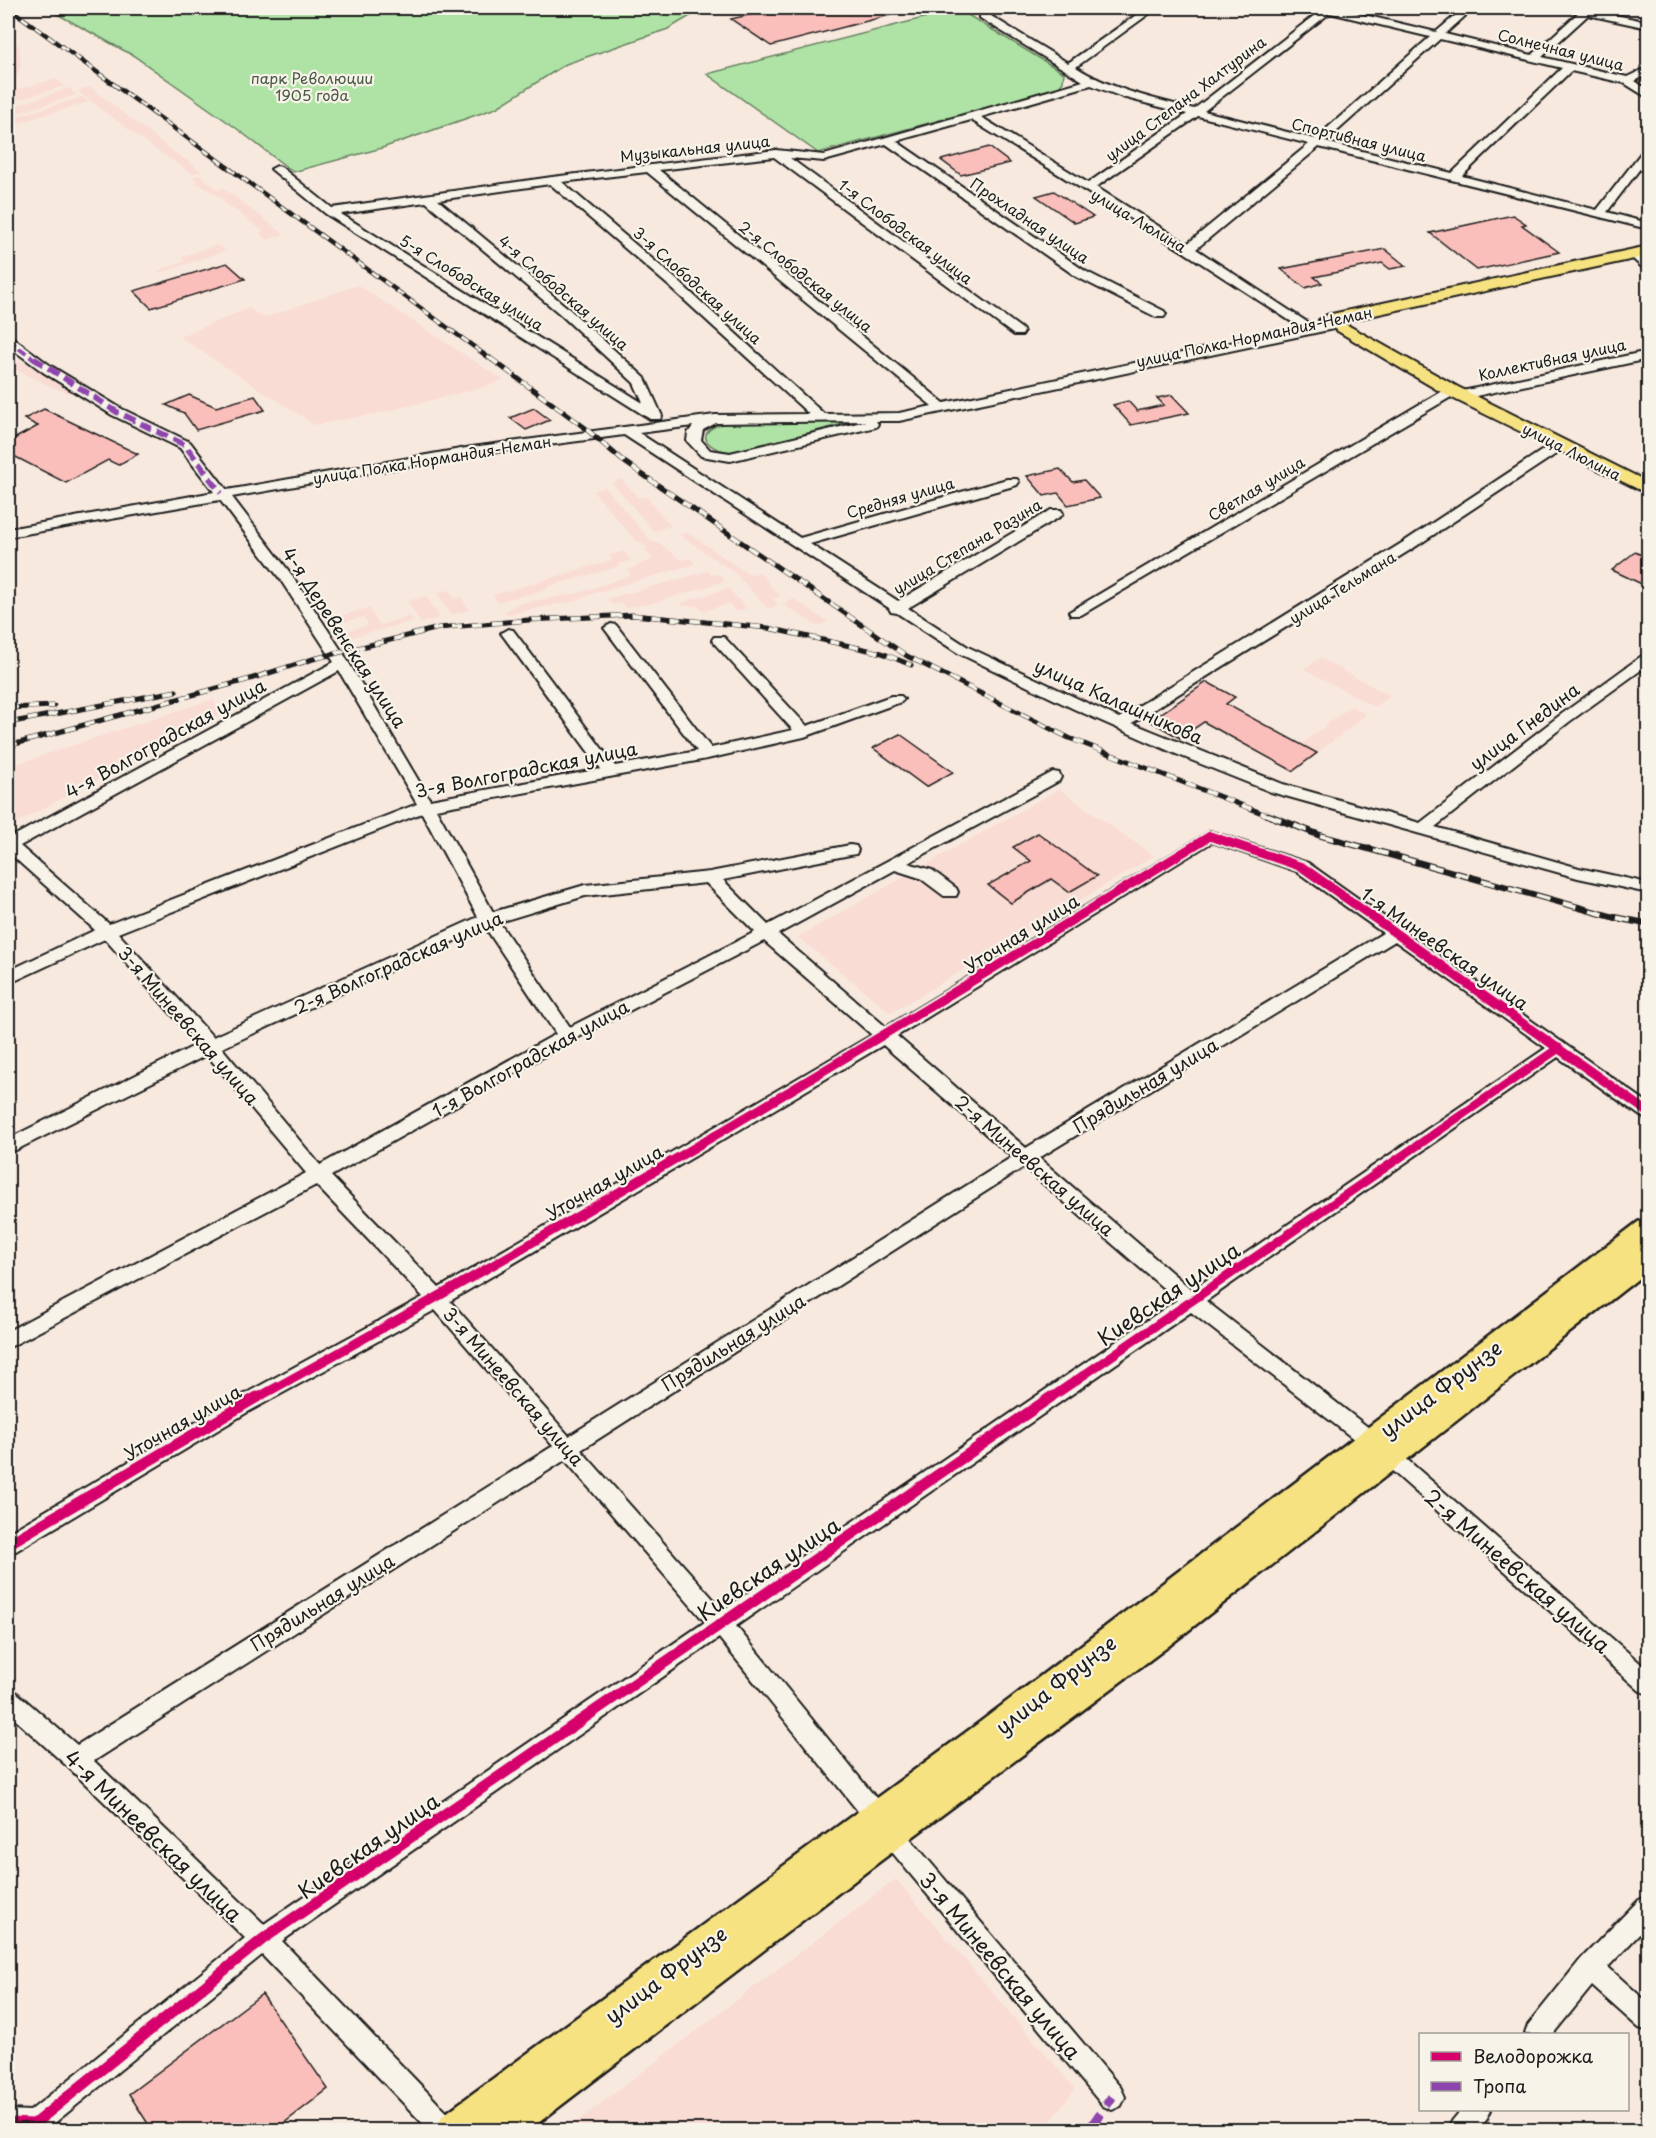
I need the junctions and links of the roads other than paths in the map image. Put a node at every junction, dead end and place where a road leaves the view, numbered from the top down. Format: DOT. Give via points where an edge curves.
graph roads {
  1 [pos="998,8"];
  2 [pos="1152,8"];
  3 [pos="1327,8"];
  4 [pos="1468,8"];
  5 [pos="1570,8"];
  6 [pos="1587,9"];
  7 [pos="1648,25"];
  8 [pos="1439,34"];
  9 [pos="1535,58"];
  10 [pos="1569,66"];
  11 [pos="1068,68"];
  12 [pos="1648,70"];
  13 [pos="1628,81"];
  14 [pos="1092,82"];
  15 [pos="1648,95"];
  16 [pos="1195,113"];
  17 [pos="974,117"];
  18 [pos="889,141"];
  19 [pos="1316,144"];
  20 [pos="1648,151"];
  21 [pos="776,153"];
  22 [pos="650,168"];
  23 [pos="278,169"];
  24 [pos="1454,178"];
  25 [pos="552,180"];
  26 [pos="1088,188"];
  27 [pos="427,197"];
  28 [pos="330,212"];
  29 [pos="1600,214"];
  30 [pos="1648,226"];
  31 [pos="1188,249"];
  32 [pos="1646,258"];
  33 [pos="1160,315"];
  34 [pos="1374,317"];
  35 [pos="1322,324"];
  36 [pos="1018,332"];
  37 [pos="8,340"];
  38 [pos="1361,341"];
  39 [pos="1648,355"];
  40 [pos="1401,363"];
  41 [pos="1457,393"];
  42 [pos="939,406"];
  43 [pos="819,416"];
  44 [pos="859,417"];
  45 [pos="899,417"];
  46 [pos="715,419"];
  47 [pos="657,421"];
  48 [pos="627,431"];
  49 [pos="1560,445"];
  50 [pos="1012,482"];
  51 [pos="1648,489"];
  52 [pos="221,493"];
  53 [pos="1056,513"];
  54 [pos="8,533"];
  55 [pos="797,543"];
  56 [pos="896,609"];
  57 [pos="1076,612"];
  58 [pos="611,628"];
  59 [pos="508,633"];
  60 [pos="719,640"];
  61 [pos="1648,658"];
  62 [pos="342,664"];
  63 [pos="896,699"];
  64 [pos="1120,724"];
  65 [pos="804,732"];
  66 [pos="707,754"];
  67 [pos="611,771"];
  68 [pos="1053,777"];
  69 [pos="426,806"];
  70 [pos="1424,828"];
  71 [pos="1210,836"];
  72 [pos="8,845"];
  73 [pos="850,850"];
  74 [pos="893,864"];
  75 [pos="710,877"];
  76 [pos="1648,888"];
  77 [pos="950,892"];
  78 [pos="488,918"];
  79 [pos="107,931"];
  80 [pos="766,933"];
  81 [pos="1395,933"];
  82 [pos="8,978"];
  83 [pos="886,1035"];
  84 [pos="567,1036"];
  85 [pos="210,1046"];
  86 [pos="1559,1048"];
  87 [pos="1648,1112"];
  88 [pos="8,1147"];
  89 [pos="1026,1157"];
  90 [pos="318,1175"];
  91 [pos="1648,1230"];
  92 [pos="1648,1255"];
  93 [pos="437,1299"];
  94 [pos="1190,1300"];
  95 [pos="8,1340"];
  96 [pos="568,1446"];
  97 [pos="1380,1448"];
  98 [pos="8,1544"];
  99 [pos="720,1623"];
  100 [pos="1648,1684"];
  101 [pos="8,1699"];
  102 [pos="76,1759"];
  103 [pos="883,1825"];
  104 [pos="1648,1908"];
  105 [pos="263,1939"];
  106 [pos="1590,1968"];
  107 [pos="1648,2019"];
  108 [pos="1539,2033"];
  109 [pos="1112,2097"];
  110 [pos="1476,2111"];
  111 [pos="8,2123"];
  112 [pos="446,2130"];
  113 [pos="456,2130"];
  114 [pos="498,2130"];
  115 [pos="1461,2130"];
  1 -- 11 [label="street, Спортивная улица" via="984,16"];
  2 -- 11 [label="street"];
  3 -- 8 [label="street, Солнечная улица"];
  3 -- 16 [label="street, улица Степана Халтурина"];
  4 -- 8 [label="street"];
  5 -- 6 [label="street"];
  6 -- 7 [label="street"];
  6 -- 9 [label="street"];
  8 -- 9 [label="street, Солнечная улица"];
  8 -- 19 [label="street"];
  9 -- 10 [label="street, Солнечная улица"];
  10 -- 13 [label="street, Солнечная улица"];
  10 -- 24 [label="street"];
  11 -- 14 [label="street, Спортивная улица"];
  12 -- 13 [label="street"];
  13 -- 15 [label="street, Солнечная улица"];
  14 -- 16 [label="street, Спортивная улица"];
  14 -- 17 [label="street, Музыкальная улица"];
  16 -- 19 [label="street, Спортивная улица"];
  16 -- 26 [label="street, улица Степана Халтурина"];
  17 -- 18 [label="street, Музыкальная улица"];
  17 -- 26 [label="street, улица Люлина"];
  18 -- 21 [label="street, Музыкальная улица" via="824,158"];
  18 -- 33 [label="street, Прохладная улица" via="1081,274"];
  19 -- 24 [label="street, Спортивная улица"];
  19 -- 31 [label="street"];
  20 -- 29 [label="street"];
  21 -- 22 [label="street, Музыкальная улица"];
  21 -- 36 [label="street, 1-я Слободская улица"];
  22 -- 25 [label="street, Музыкальная улица"];
  22 -- 42 [label="street, 2-я Слободская улица"];
  23 -- 28 [label="street, 5-я Слободская улица"];
  24 -- 29 [label="street, Спортивная улица"];
  25 -- 27 [label="street, Музыкальная улица"];
  25 -- 43 [label="street, 3-я Слободская улица" via="674,283"];
  26 -- 31 [label="street, улица Люлина"];
  27 -- 28 [label="street, Музыкальная улица"];
  27 -- 47 [label="street, 4-я Слободская улица" via="564,311 640,381"];
  28 -- 47 [label="street, 5-я Слободская улица"];
  29 -- 30 [label="street, Спортивная улица"];
  31 -- 35 [label="street, улица Люлина"];
  32 -- 34 [label="main road, улица Полка Нормандия-Неман"];
  32 -- 35 [label="main road, улица Полка Нормандия-Неман"];
  34 -- 35 [label="main road, улица Полка Нормандия-Неман"];
  34 -- 38 [label="main road" via="1360,324"];
  35 -- 38 [label="main road, улица Люлина"];
  35 -- 40 [label="main road, улица Люлина"];
  35 -- 42 [label="street, улица Полка Нормандия-Неман"];
  35 -- 42 [label="street, улица Полка Нормандия-Неман"];
  37 -- 52 [label="street, 4-я Деревенская улица" via="117,412 185,446"];
  38 -- 40 [label="main road, улица Люлина"];
  39 -- 41 [label="street, Коллективная улица"];
  40 -- 41 [label="main road, улица Люлина"];
  41 -- 49 [label="main road, улица Люлина"];
  41 -- 57 [label="street, Светлая улица"];
  42 -- 44 [label="street, улица Полка Нормандия-Неман"];
  42 -- 45 [label="street, улица Полка Нормандия-Неман"];
  43 -- 44 [label="street, улица Полка Нормандия-Неман"];
  43 -- 46 [label="street, улица Полка Нормандия-Неман"];
  44 -- 45 [label="street, улица Полка Нормандия-Неман"];
  45 -- 46 [label="street" via="730,457 706,453 694,441 697,428"];
  46 -- 47 [label="street, улица Полка Нормандия-Неман"];
  47 -- 48 [label="street, улица Полка Нормандия-Неман"];
  48 -- 52 [label="street, улица Полка Нормандия-Неман" via="472,451"];
  48 -- 55 [label="street, улица Калашникова"];
  49 -- 51 [label="main road, улица Люлина"];
  49 -- 64 [label="street, улица Тельмана" via="1410,544"];
  50 -- 55 [label="street, Средняя улица"];
  52 -- 54 [label="street, улица Полка Нормандия-Неман"];
  52 -- 62 [label="street, 4-я Деревенская улица" via="286,577"];
  53 -- 56 [label="street, улица Степана Разина"];
  55 -- 56 [label="street, улица Калашникова"];
  56 -- 64 [label="street, улица Калашникова" via="963,650"];
  58 -- 66 [label="street"];
  59 -- 67 [label="street"];
  60 -- 65 [label="street"];
  61 -- 70 [label="street, улица Гнедина"];
  62 -- 69 [label="street, 4-я Деревенская улица"];
  62 -- 72 [label="street, 4-я Волгоградская улица"];
  63 -- 65 [label="street, 3-я Волгоградская улица"];
  64 -- 70 [label="street, улица Калашникова" via="1277,788"];
  65 -- 66 [label="street, 3-я Волгоградская улица"];
  66 -- 67 [label="street, 3-я Волгоградская улица"];
  67 -- 69 [label="street, 3-я Волгоградская улица"];
  68 -- 74 [label="street, 1-я Волгоградская улица"];
  69 -- 78 [label="street, 4-я Деревенская улица"];
  69 -- 79 [label="street, 3-я Волгоградская улица"];
  70 -- 76 [label="street, улица Калашникова" via="1578,873"];
  71 -- 81 [label="street, 1-я Минеевская улица" via="1302,867"];
  71 -- 83 [label="street, Уточная улица"];
  72 -- 79 [label="street, 3-я Минеевская улица"];
  73 -- 75 [label="street, 2-я Волгоградская улица"];
  74 -- 77 [label="street" via="926,874"];
  74 -- 80 [label="street, 1-я Волгоградская улица"];
  75 -- 78 [label="street, 2-я Волгоградская улица" via="585,891"];
  75 -- 80 [label="street, 2-я Минеевская улица"];
  78 -- 84 [label="street, 4-я Деревенская улица"];
  78 -- 85 [label="street, 2-я Волгоградская улица"];
  79 -- 82 [label="street, 3-я Волгоградская улица"];
  79 -- 85 [label="street, 3-я Минеевская улица"];
  80 -- 83 [label="street, 2-я Минеевская улица"];
  80 -- 84 [label="street, 1-я Волгоградская улица"];
  81 -- 86 [label="street, 1-я Минеевская улица"];
  81 -- 89 [label="street, Прядильная улица"];
  83 -- 89 [label="street, 2-я Минеевская улица"];
  83 -- 93 [label="street, Уточная улица"];
  84 -- 90 [label="street, 1-я Волгоградская улица"];
  85 -- 88 [label="street, 2-я Волгоградская улица"];
  85 -- 90 [label="street, 3-я Минеевская улица"];
  86 -- 87 [label="street, 1-я Минеевская улица"];
  86 -- 94 [label="street, Киевская улица"];
  89 -- 94 [label="street, 2-я Минеевская улица"];
  89 -- 96 [label="street, Прядильная улица"];
  90 -- 93 [label="street, 3-я Минеевская улица"];
  90 -- 95 [label="street, 1-я Волгоградская улица"];
  91 -- 97 [label="highway, улица Фрунзе"];
  92 -- 97 [label="highway, улица Фрунзе"];
  93 -- 96 [label="street, 3-я Минеевская улица"];
  93 -- 98 [label="street, Уточная улица" via="239,1407"];
  94 -- 97 [label="street, 2-я Минеевская улица"];
  94 -- 99 [label="street, Киевская улица"];
  96 -- 99 [label="street, 3-я Минеевская улица"];
  96 -- 102 [label="street, Прядильная улица"];
  97 -- 100 [label="street, 2-я Минеевская улица"];
  97 -- 103 [label="highway, улица Фрунзе" via="992,1733"];
  99 -- 103 [label="street, 3-я Минеевская улица"];
  99 -- 105 [label="street, Киевская улица"];
  101 -- 102 [label="street, 4-я Минеевская улица"];
  102 -- 105 [label="street, 4-я Минеевская улица"];
  103 -- 109 [label="street, 3-я Минеевская улица"];
  103 -- 113 [label="highway, улица Фрунзе"];
  103 -- 114 [label="highway, улица Фрунзе"];
  104 -- 106 [label="street"];
  105 -- 111 [label="street, Киевская улица" via="34,2124"];
  105 -- 112 [label="street, 4-я Минеевская улица"];
  106 -- 107 [label="street"];
  106 -- 108 [label="street"];
  110 -- 115 [label="street"];
}
